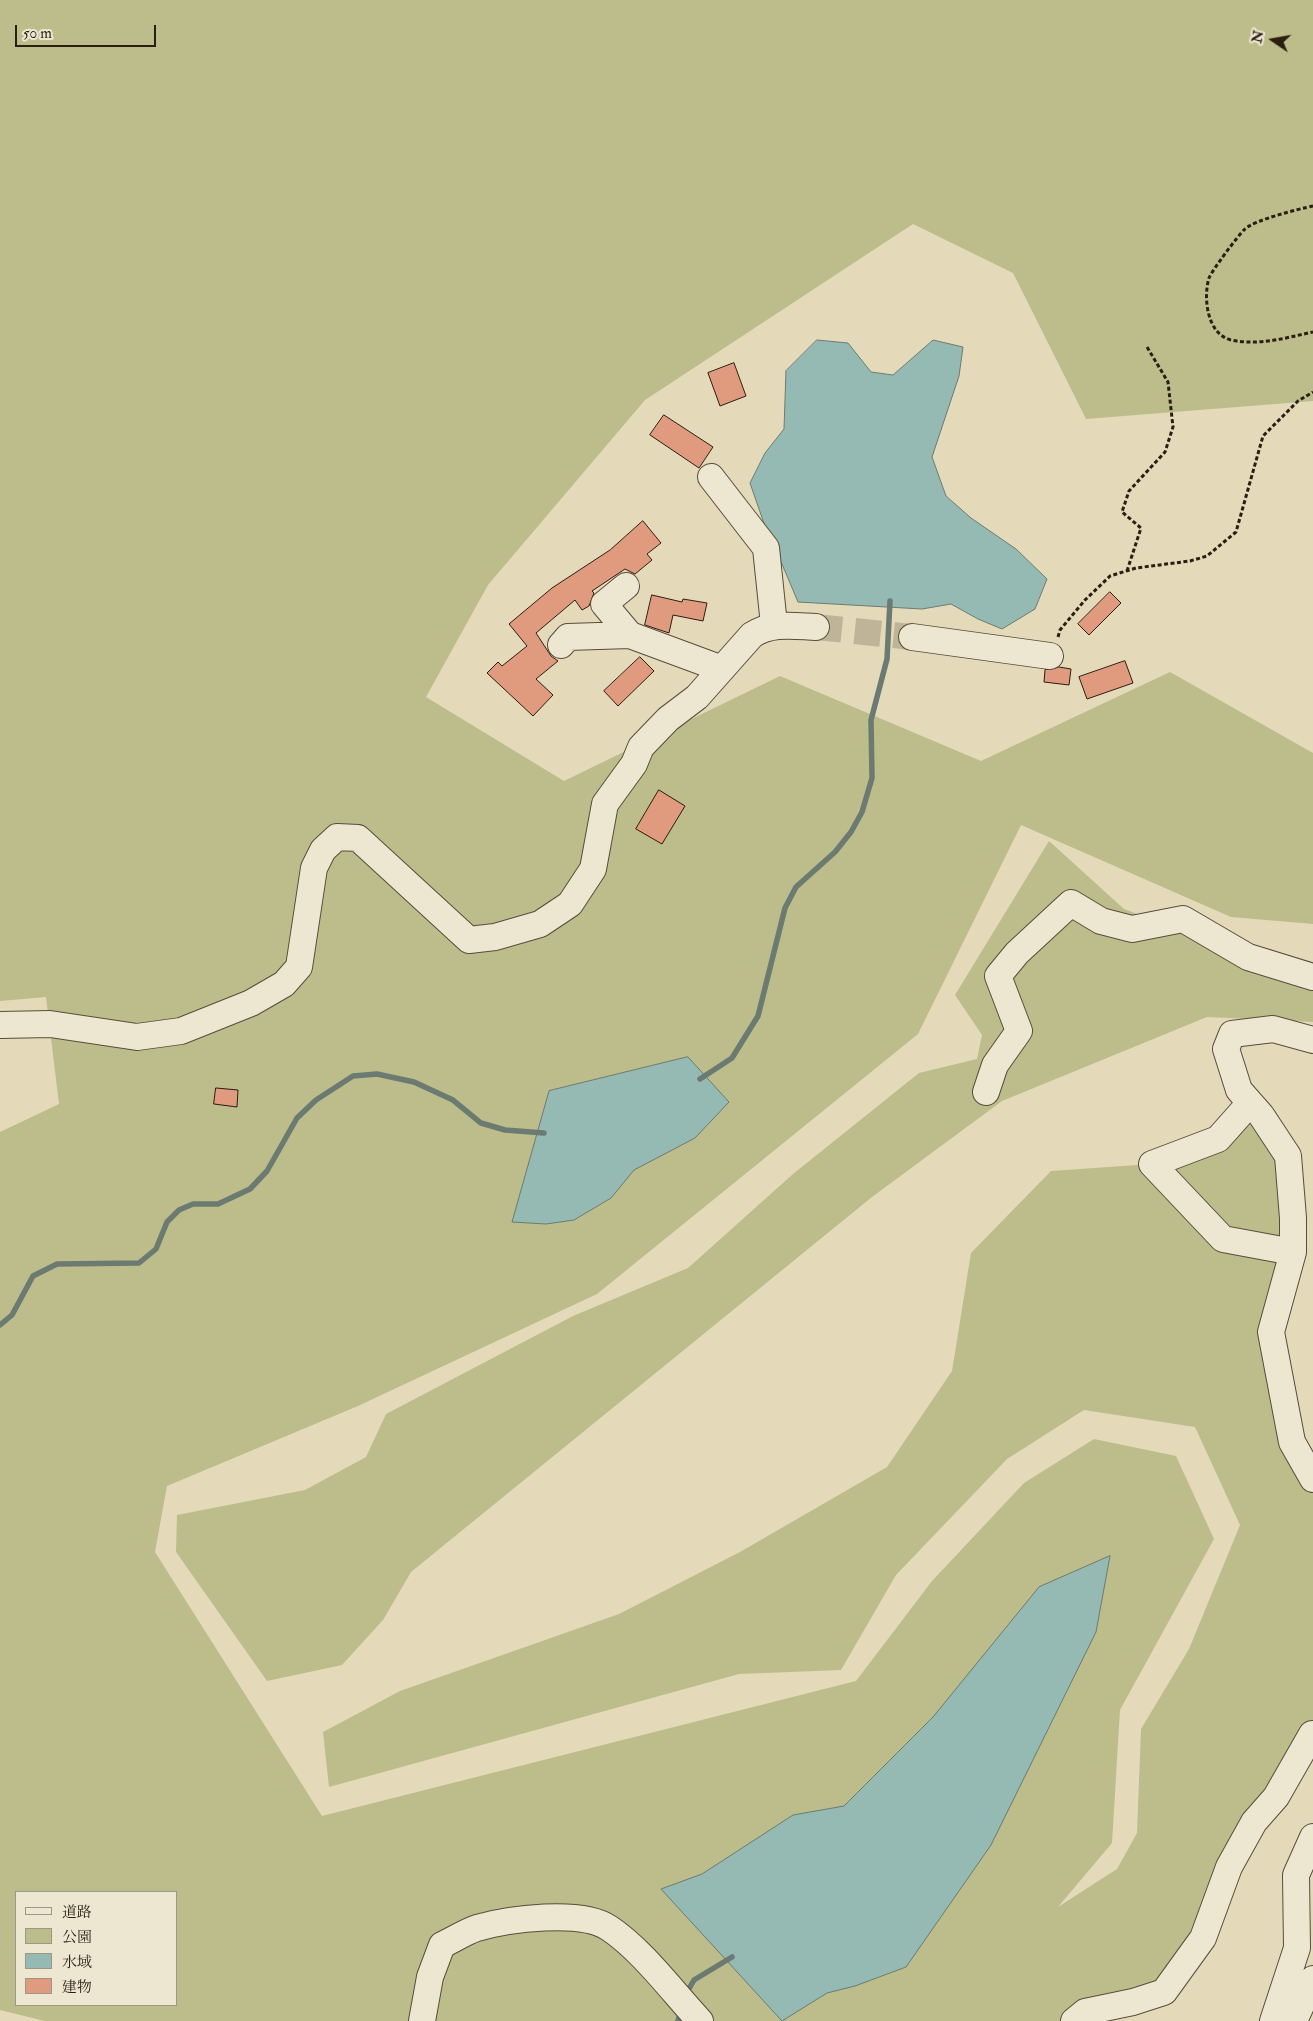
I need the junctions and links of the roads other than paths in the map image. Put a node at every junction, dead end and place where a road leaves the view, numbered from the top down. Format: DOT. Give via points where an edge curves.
graph roads {
  1 [pos="711,476"];
  2 [pos="626,586"];
  3 [pos="774,625"];
  4 [pos="816,627"];
  5 [pos="630,635"];
  6 [pos="912,637"];
  7 [pos="561,645"];
  8 [pos="1050,656"];
  9 [pos="722,669"];
  10 [pos="1313,977"];
  11 [pos="0,1025"];
  12 [pos="1313,1040"];
  13 [pos="986,1092"];
  14 [pos="1250,1103"];
  15 [pos="1293,1252"];
  16 [pos="1313,1479"];
  17 [pos="1313,1739"];
  18 [pos="1313,1837"];
  19 [pos="1313,1979"];
  20 [pos="422,2021"];
  21 [pos="700,2021"];
  22 [pos="1074,2021"];
  23 [pos="1273,2021"];
  24 [pos="1294,2021"];
  1 -- 3 [label="street" via="766,548"];
  2 -- 5 [label="street" via="604,604"];
  3 -- 4 [label="street"];
  3 -- 9 [label="street" via="752,635"];
  5 -- 7 [label="street" via="568,637"];
  5 -- 9 [label="street"];
  6 -- 8 [label="street"];
  9 -- 11 [label="street" via="697,698 668,719 641,747 634,764 605,804 594,869 570,904 540,924 495,937 469,940 358,838 337,837 323,850 314,868 299,967 284,984 251,1003 181,1031 137,1037 50,1024"];
  10 -- 13 [label="street" via="1248,957 1183,919 1132,929 1101,921 1071,903 1017,953 998,976 1019,1031 995,1065"];
  12 -- 14 [label="street" via="1273,1029 1232,1034 1226,1049 1239,1090"];
  14 -- 15 [label="street" via="1288,1156"];
  14 -- 15 [label="street" via="1218,1139 1152,1164 1223,1239"];
  15 -- 16 [label="street" via="1271,1332 1292,1442"];
  17 -- 22 [label="street" via="1276,1797 1254,1822 1229,1867 1203,1938 1164,1992 1085,2012"];
  18 -- 23 [label="street" via="1296,1875 1296,1948"];
  19 -- 24 [label="street"];
  20 -- 21 [label="street" via="430,1978 442,1945 476,1928 548,1916 607,1926 627,1942"];
}
